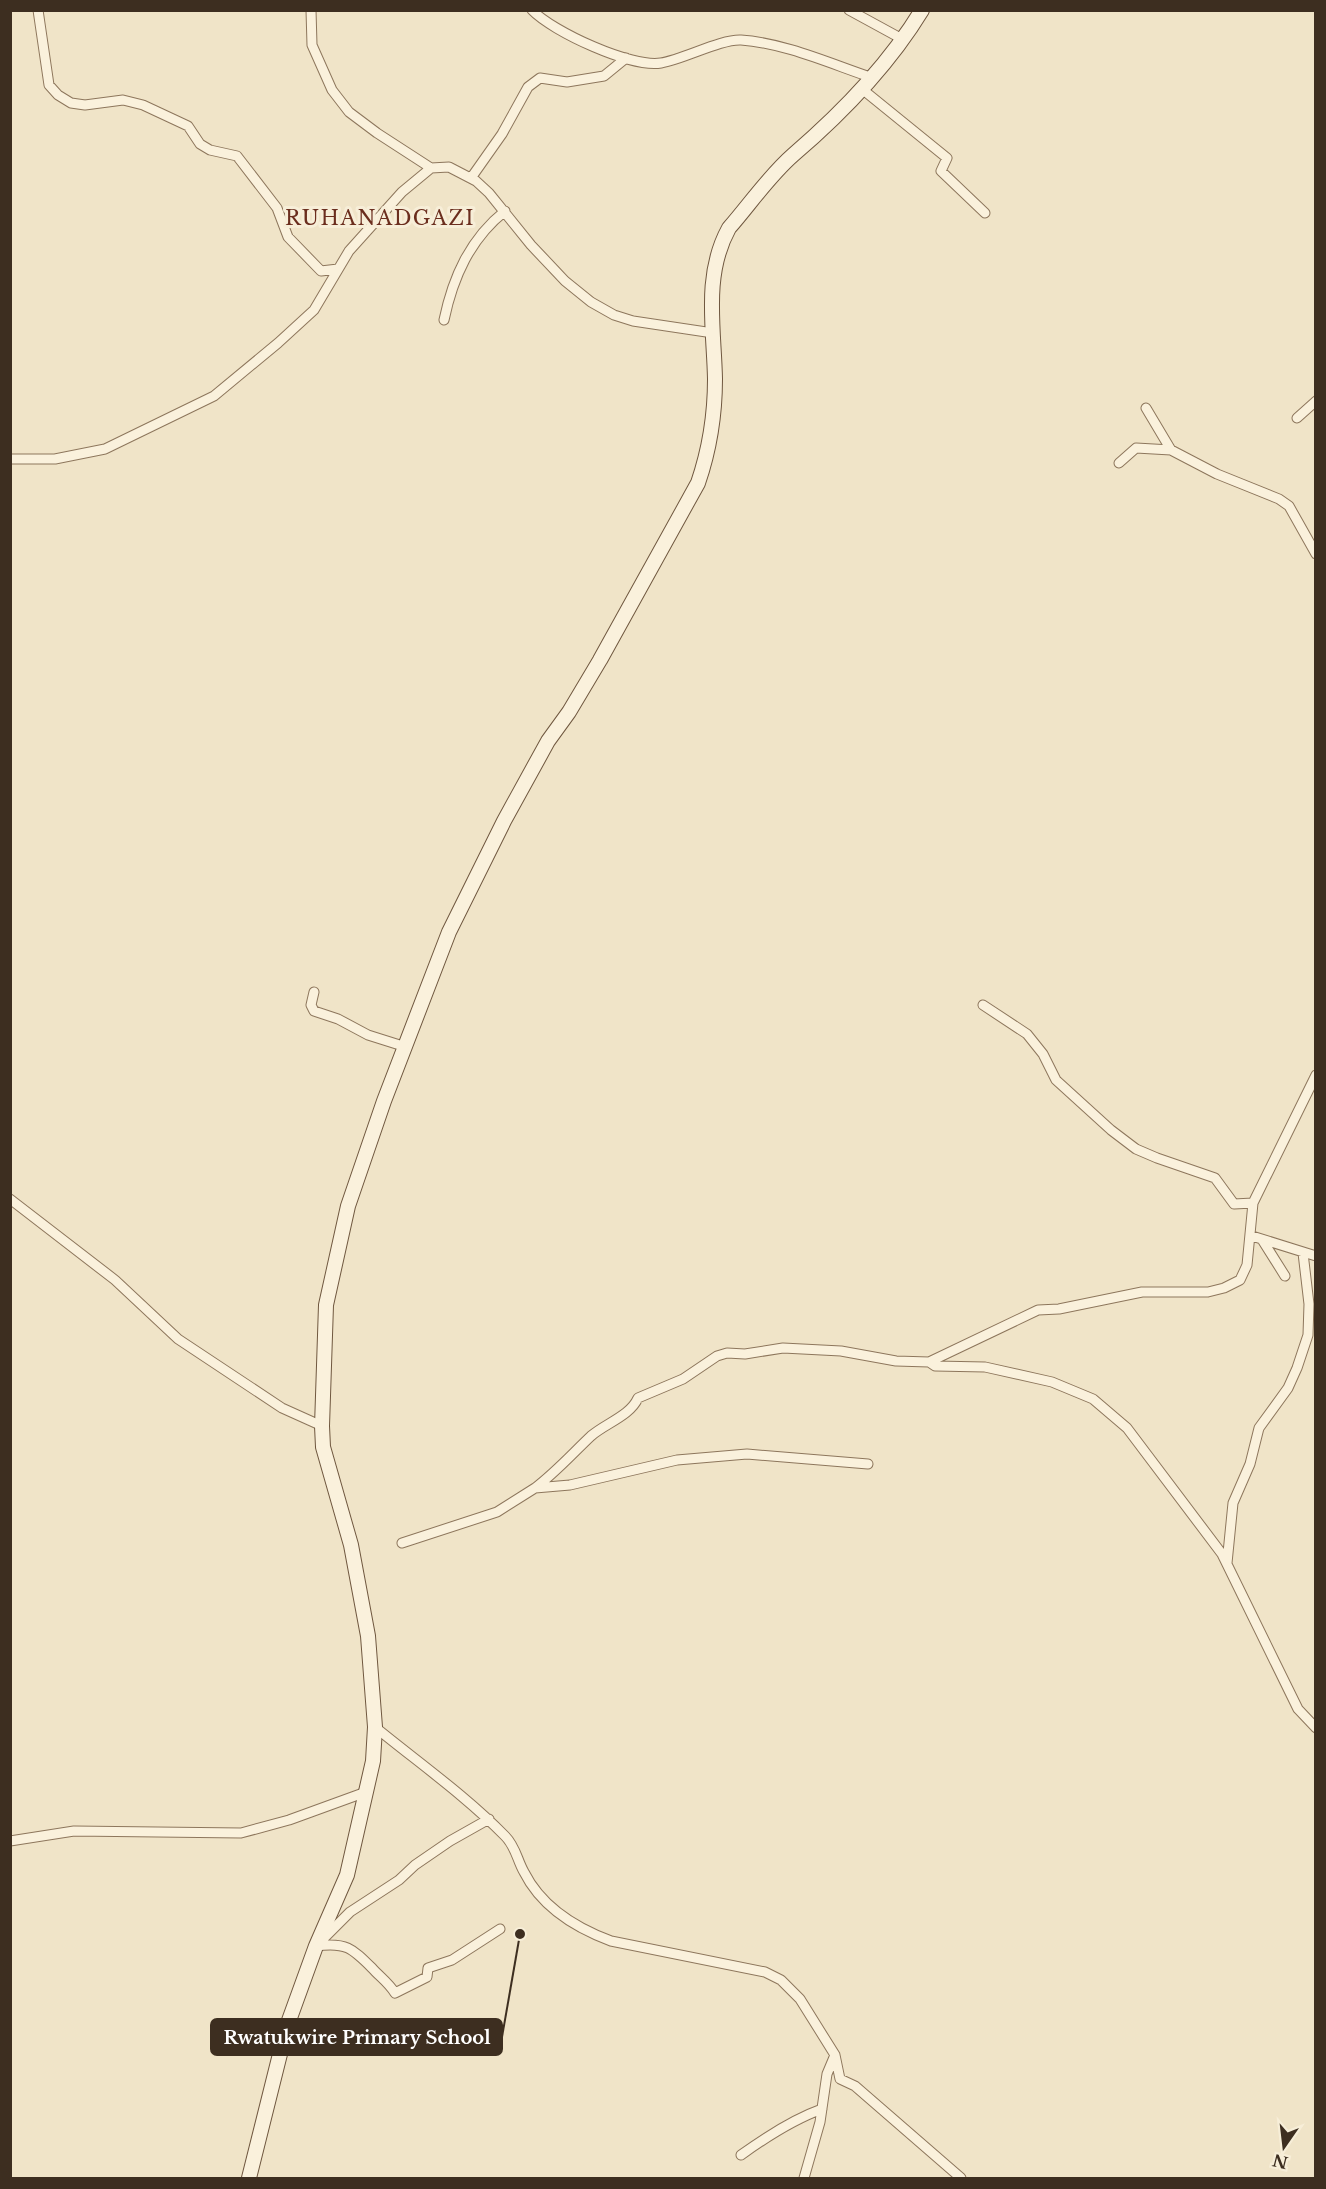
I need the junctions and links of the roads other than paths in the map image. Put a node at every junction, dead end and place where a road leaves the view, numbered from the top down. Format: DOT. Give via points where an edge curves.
graph roads {
  1 [pos="38,10"];
  2 [pos="311,10"];
  3 [pos="532,10"];
  4 [pos="849,10"];
  5 [pos="922,10"];
  6 [pos="904,40"];
  7 [pos="626,58"];
  8 [pos="873,78"];
  9 [pos="862,89"];
  10 [pos="431,168"];
  11 [pos="471,178"];
  12 [pos="505,211"];
  13 [pos="985,213"];
  14 [pos="338,269"];
  15 [pos="444,320"];
  16 [pos="713,333"];
  17 [pos="1316,401"];
  18 [pos="1146,408"];
  19 [pos="1297,418"];
  20 [pos="1171,450"];
  21 [pos="10,459"];
  22 [pos="1119,463"];
  23 [pos="1316,554"];
  24 [pos="314,992"];
  25 [pos="983,1005"];
  26 [pos="406,1047"];
  27 [pos="1316,1075"];
  28 [pos="10,1199"];
  29 [pos="1253,1203"];
  30 [pos="1252,1236"];
  31 [pos="1263,1240"];
  32 [pos="1303,1253"];
  33 [pos="1316,1256"];
  34 [pos="1285,1276"];
  35 [pos="1312,1315"];
  36 [pos="929,1362"];
  37 [pos="321,1426"];
  38 [pos="868,1464"];
  39 [pos="535,1488"];
  40 [pos="402,1543"];
  41 [pos="1227,1563"];
  42 [pos="375,1727"];
  43 [pos="1316,1728"];
  44 [pos="366,1792"];
  45 [pos="489,1819"];
  46 [pos="10,1841"];
  47 [pos="500,1929"];
  48 [pos="316,1946"];
  49 [pos="835,2055"];
  50 [pos="822,2109"];
  51 [pos="741,2155"];
  52 [pos="249,2178"];
  53 [pos="804,2178"];
  54 [pos="961,2178"];
  1 -- 14 [label="street" via="49,85 58,95 71,103 86,105 123,100 143,105 188,126 200,144 210,150 237,156 277,208 297,249 321,271"];
  2 -- 10 [label="street" via="312,45 332,90 349,111"];
  3 -- 7 [label="street" via="555,30"];
  4 -- 6 [label="street"];
  5 -- 6 [label="street"];
  6 -- 8 [label="street"];
  7 -- 8 [label="street" via="661,63 738,40"];
  7 -- 11 [label="street" via="604,76 567,82 540,78 528,87 516,112"];
  8 -- 9 [label="street"];
  9 -- 13 [label="street" via="947,158 941,171"];
  9 -- 16 [label="street" via="793,155 729,228 712,277"];
  10 -- 11 [label="street" via="449,167"];
  10 -- 14 [label="street" via="402,192 349,251"];
  11 -- 12 [label="street"];
  12 -- 15 [label="street" via="478,238 463,262"];
  12 -- 16 [label="street" via="565,281 591,302 633,321"];
  14 -- 21 [label="street" via="314,310 214,396 105,449 55,459"];
  16 -- 26 [label="street" via="715,382 711,428 698,483 600,660 548,741 504,821 449,932"];
  17 -- 19 [label="street"];
  18 -- 20 [label="street"];
  20 -- 22 [label="street" via="1136,448"];
  20 -- 23 [label="street" via="1284,502"];
  24 -- 26 [label="street" via="314,1011"];
  25 -- 29 [label="street" via="1027,1034 1056,1080 1136,1149 1215,1178 1234,1204"];
  26 -- 37 [label="street" via="348,1206 336,1254 326,1305"];
  27 -- 29 [label="street"];
  28 -- 37 [label="street" via="115,1280 178,1339 282,1408"];
  29 -- 30 [label="street"];
  30 -- 31 [label="street"];
  30 -- 36 [label="street" via="1245,1272 1234,1285 1208,1292 1142,1292 1038,1310"];
  31 -- 32 [label="street"];
  31 -- 34 [label="street"];
  32 -- 33 [label="street"];
  32 -- 35 [label="street"];
  35 -- 41 [label="street" via="1298,1368 1259,1428 1250,1464 1233,1503"];
  36 -- 39 [label="street" via="783,1348 717,1356 683,1378 638,1398 634,1407 592,1435 560,1469"];
  36 -- 41 [label="street" via="935,1366 985,1367 1019,1373 1093,1400 1126,1428"];
  37 -- 42 [label="street" via="323,1447 351,1545 368,1636"];
  38 -- 39 [label="street" via="747,1454 677,1460 570,1485"];
  39 -- 40 [label="street" via="497,1512"];
  41 -- 43 [label="street" via="1298,1709"];
  42 -- 44 [label="street"];
  42 -- 45 [label="street"];
  44 -- 46 [label="street" via="241,1833 74,1831"];
  44 -- 48 [label="street" via="347,1875"];
  45 -- 48 [label="street" via="450,1841 350,1912"];
  45 -- 49 [label="street" via="517,1853 532,1888 567,1919 611,1941 765,1972 781,1980 800,1999"];
  47 -- 48 [label="street" via="452,1960 428,1968 427,1977 395,1993 386,1978 349,1948 336,1944"];
  48 -- 52 [label="street" via="287,2026"];
  49 -- 50 [label="street" via="827,2074"];
  49 -- 54 [label="street" via="840,2079 855,2086"];
  50 -- 51 [label="street"];
  50 -- 53 [label="street"];
}
